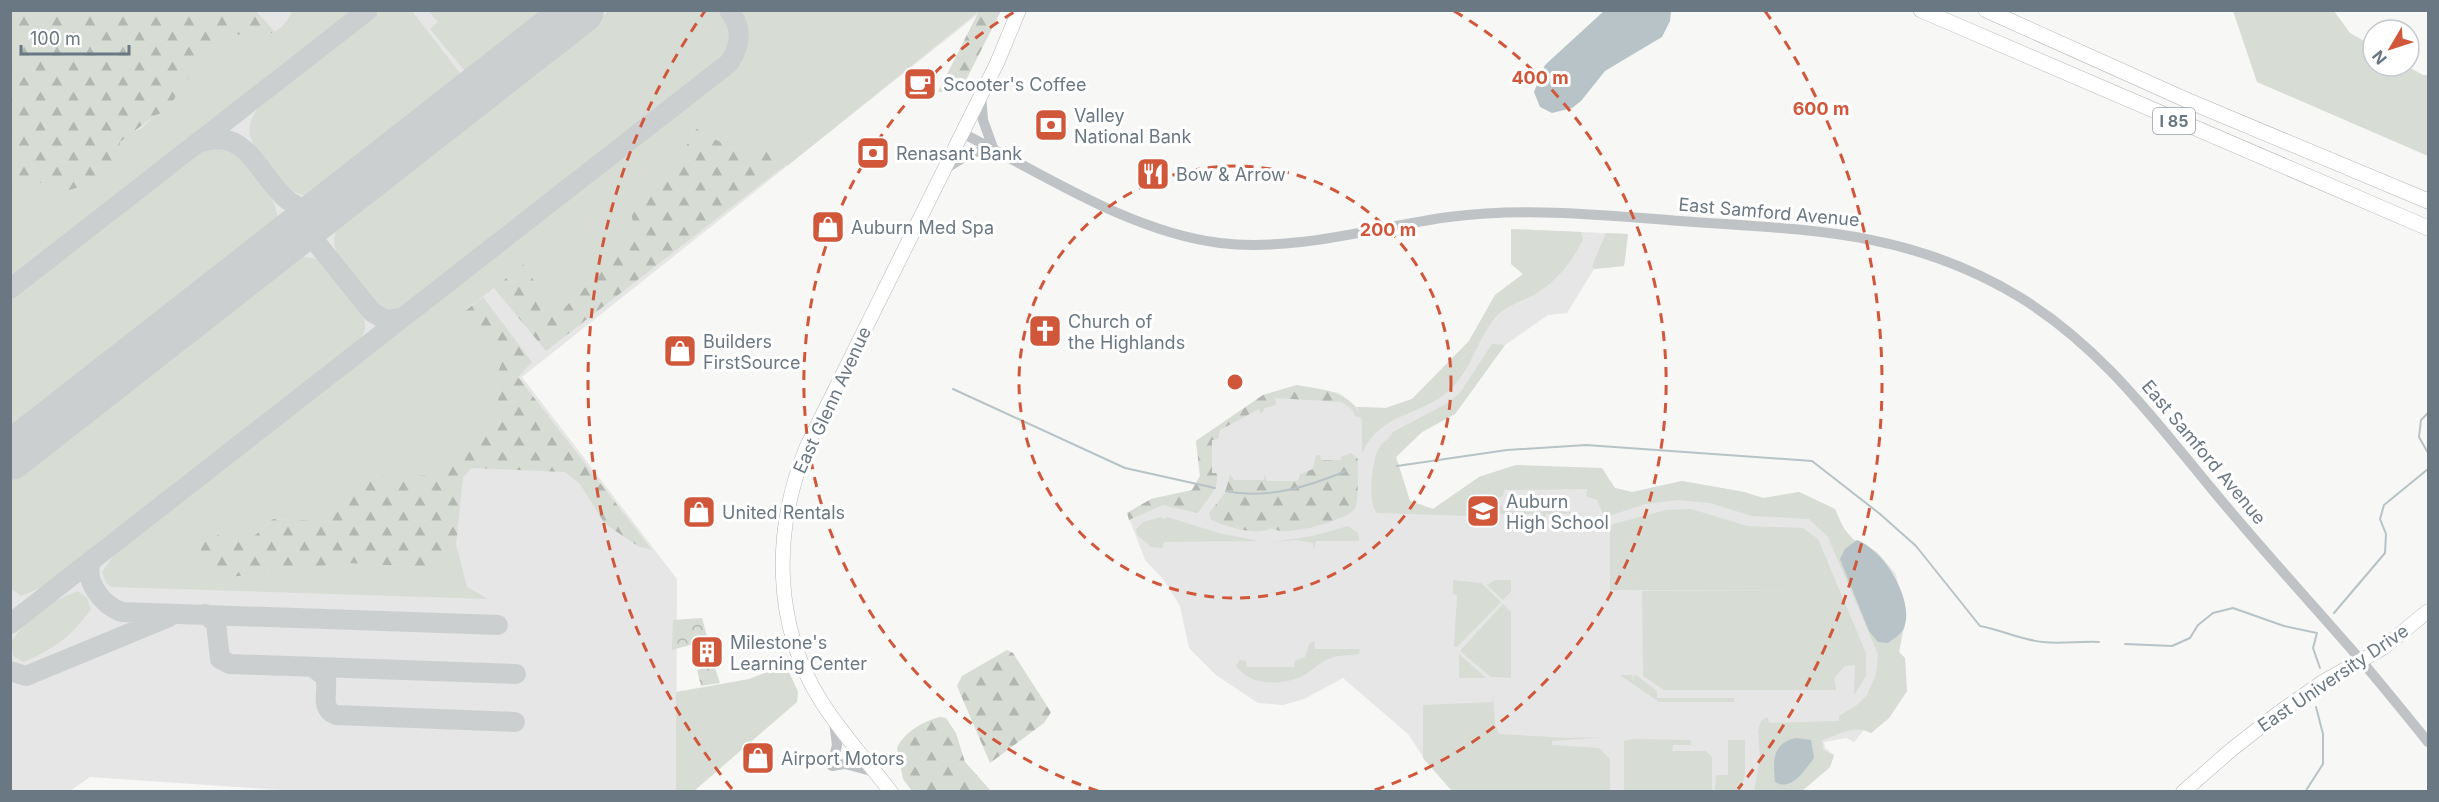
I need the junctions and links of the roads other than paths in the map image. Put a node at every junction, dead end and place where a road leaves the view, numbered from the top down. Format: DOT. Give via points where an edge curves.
graph roads {
  1 [pos="1019,10"];
  2 [pos="1921,10"];
  3 [pos="1986,10"];
  4 [pos="981,93"];
  5 [pos="962,133"];
  6 [pos="993,148"];
  7 [pos="942,171"];
  8 [pos="2428,201"];
  9 [pos="2428,228"];
  10 [pos="2428,611"];
  11 [pos="2362,661"];
  12 [pos="834,718"];
  13 [pos="2428,742"];
  14 [pos="876,772"];
  15 [pos="891,792"];
  16 [pos="2183,792"];
  1 -- 4 [label="main road, East Glenn Avenue"];
  2 -- 9 [label="highway, I 85"];
  3 -- 8 [label="highway, I 85"];
  4 -- 5 [label="main road, East Glenn Avenue"];
  4 -- 6 [label="street" via="983,120"];
  5 -- 6 [label="street, East Samford Avenue"];
  5 -- 7 [label="main road, East Glenn Avenue"];
  6 -- 7 [label="street" via="969,154"];
  6 -- 11 [label="street, East Samford Avenue" via="1154,228 1224,243 1297,241 1452,217 1541,212 1825,231 1875,239 1944,260 2021,298 2074,336 2109,368"];
  7 -- 12 [label="main road, East Glenn Avenue" via="807,446 784,520 782,579 790,630 808,678"];
  10 -- 11 [label="main road, East University Drive" via="2390,644"];
  11 -- 13 [label="street, East Samford Avenue"];
  11 -- 16 [label="main road, East University Drive" via="2324,681 2277,714"];
  12 -- 14 [label="main road, East Glenn Avenue"];
  12 -- 14 [label="street" via="837,745 832,766 846,764"];
  14 -- 15 [label="main road, East Glenn Avenue"];
}
